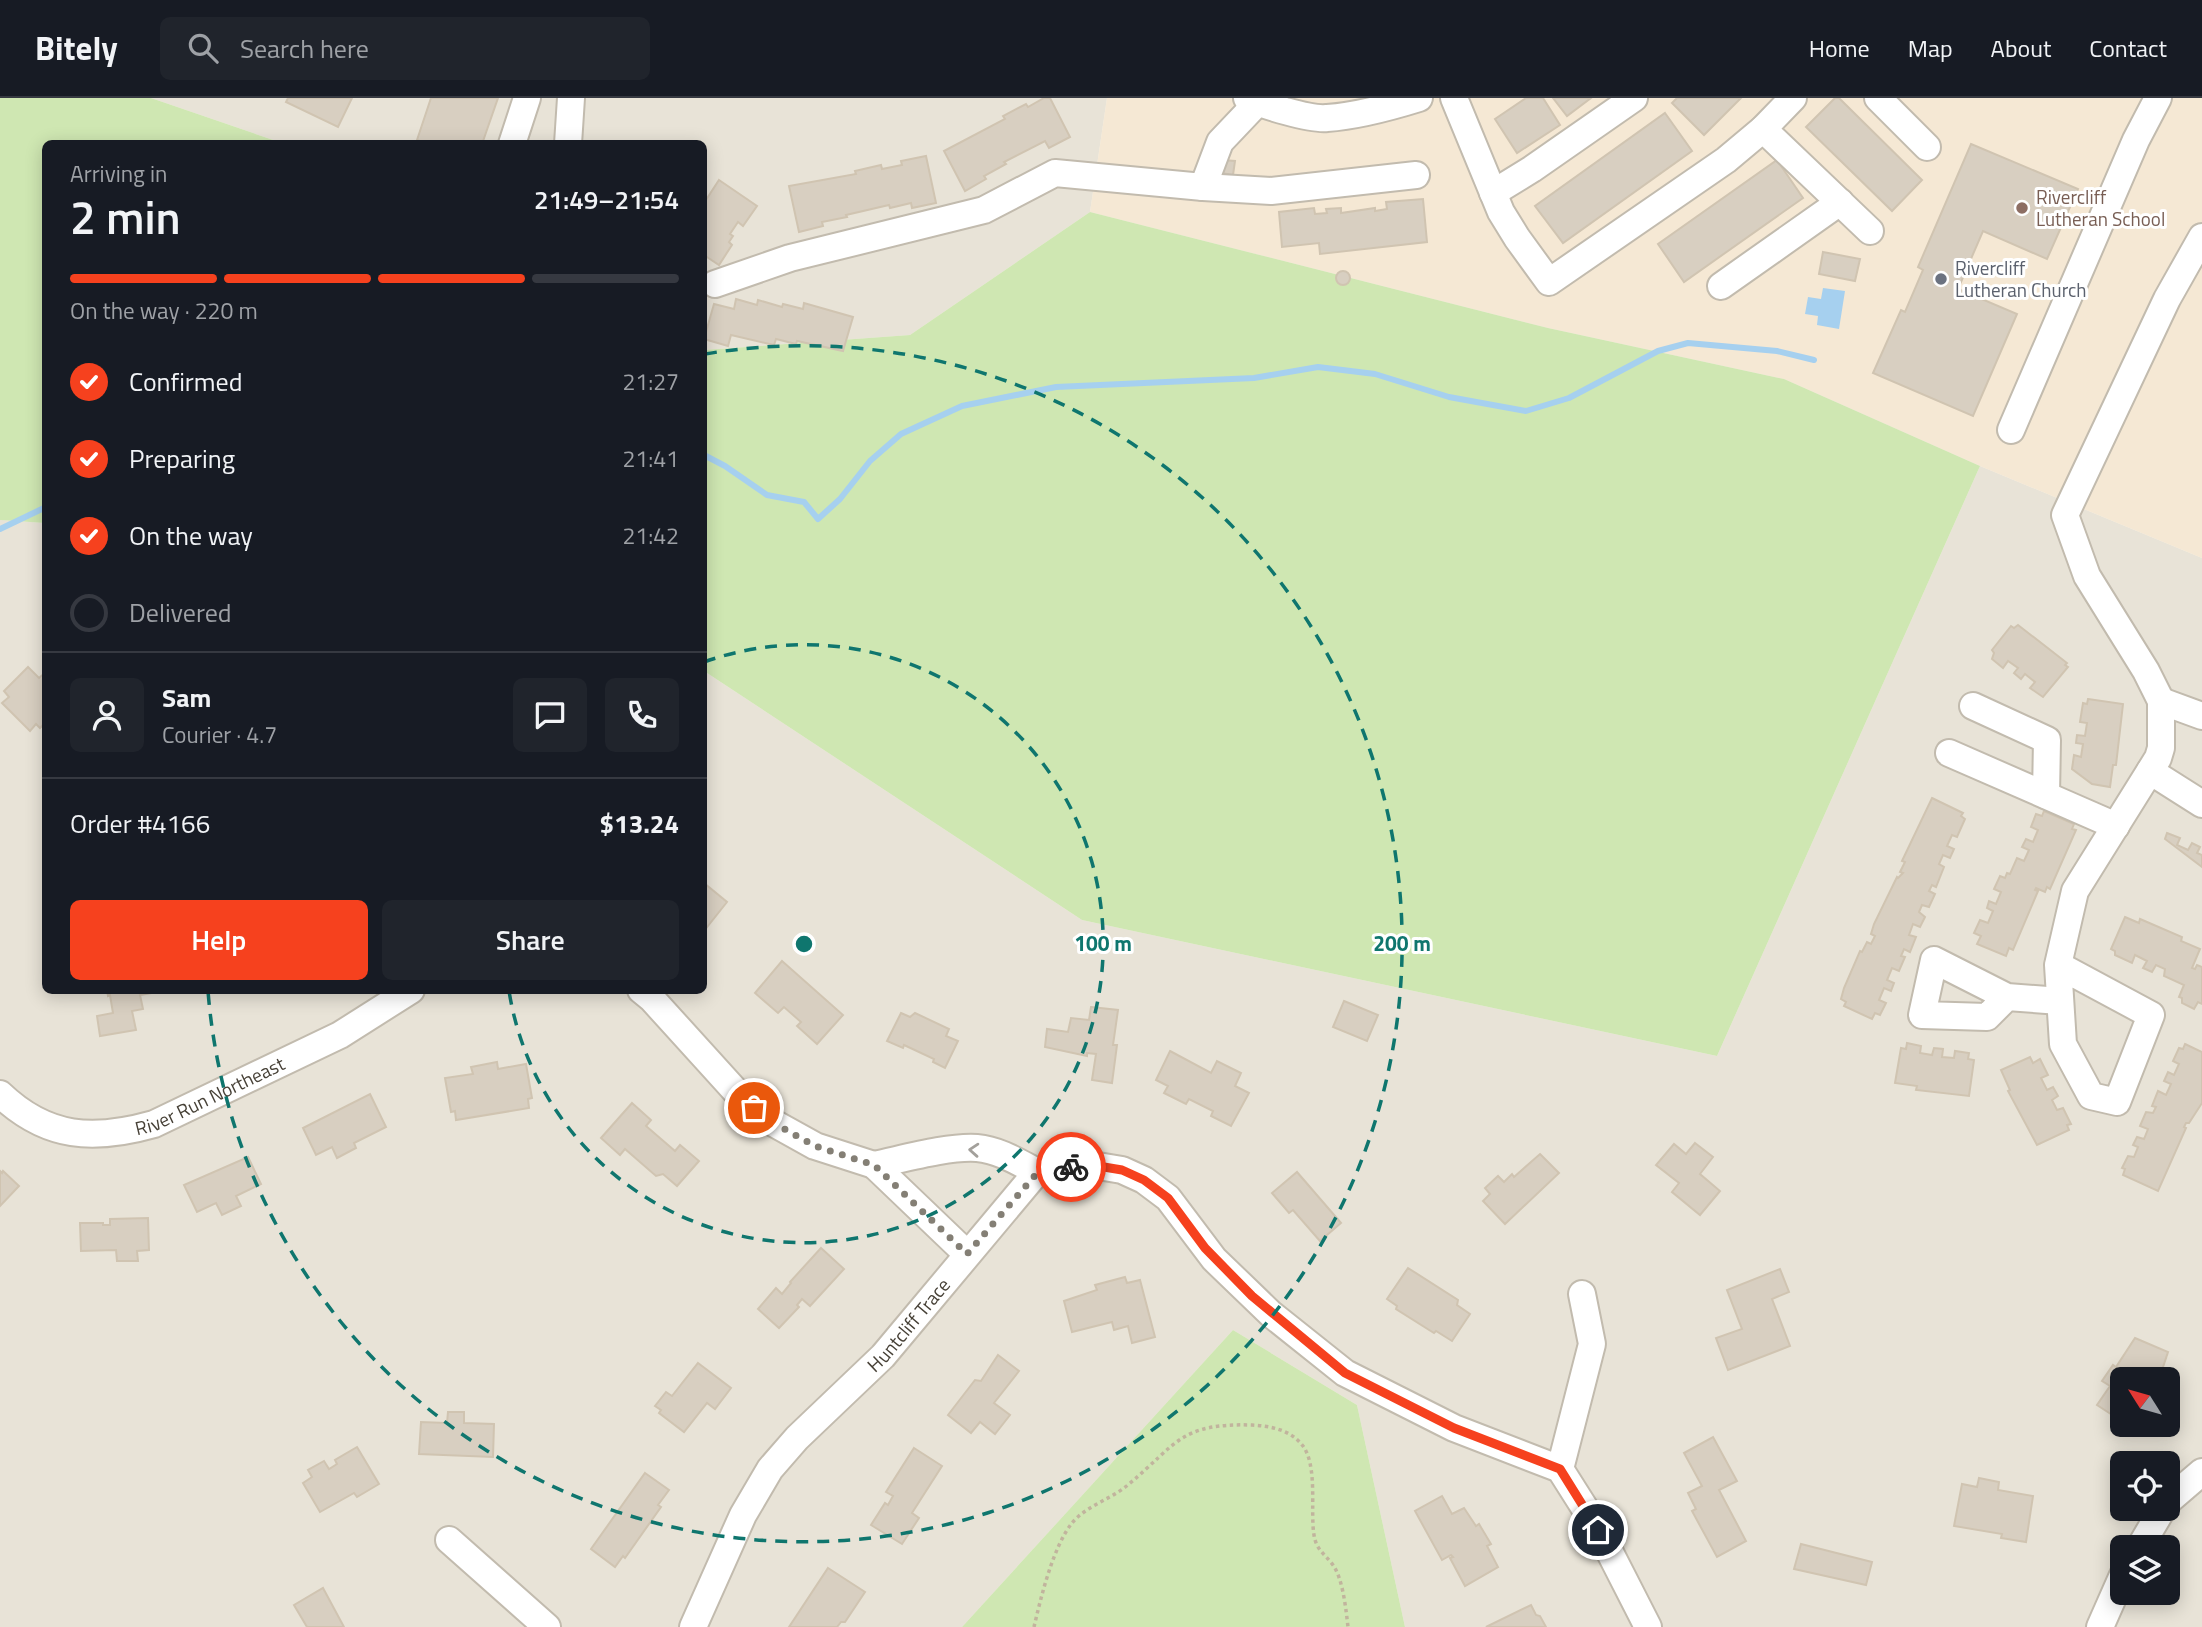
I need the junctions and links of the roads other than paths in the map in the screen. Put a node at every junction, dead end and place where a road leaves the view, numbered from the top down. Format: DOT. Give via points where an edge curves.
graph roads {
  1 [pos="527,98"];
  2 [pos="571,98"];
  3 [pos="1419,98"];
  4 [pos="1454,98"];
  5 [pos="1634,98"];
  6 [pos="1793,98"];
  7 [pos="1878,98"];
  8 [pos="2158,98"];
  9 [pos="1252,101"];
  10 [pos="1763,129"];
  11 [pos="513,140"];
  12 [pos="568,140"];
  13 [pos="1927,146"];
  14 [pos="1416,176"];
  15 [pos="1203,187"];
  16 [pos="1493,192"];
  17 [pos="1840,202"];
  18 [pos="1870,231"];
  19 [pos="2202,237"];
  20 [pos="715,284"];
  21 [pos="1721,286"];
  22 [pos="2011,430"];
  23 [pos="2161,702"];
  24 [pos="1973,706"];
  25 [pos="2202,716"];
  26 [pos="1949,753"];
  27 [pos="2150,771"];
  28 [pos="2046,795"];
  29 [pos="2202,804"];
  30 [pos="2116,826"];
  31 [pos="2058,965"];
  32 [pos="405,994"];
  33 [pos="646,994"];
  34 [pos="2007,997"];
  35 [pos="2060,1000"];
  36 [pos="0,1094"];
  37 [pos="874,1165"];
  38 [pos="1038,1172"];
  39 [pos="967,1254"];
  40 [pos="1582,1294"];
  41 [pos="1560,1469"];
  42 [pos="2202,1472"];
  43 [pos="2180,1491"];
  44 [pos="449,1540"];
  45 [pos="2110,1603"];
  46 [pos="547,1627"];
  47 [pos="693,1627"];
  48 [pos="1648,1627"];
  49 [pos="2099,1627"];
  1 -- 11 [label="street"];
  2 -- 12 [label="street"];
  3 -- 9 [label="street" via="1324,119"];
  4 -- 16 [label="street"];
  5 -- 16 [label="street"];
  6 -- 10 [label="street"];
  7 -- 13 [label="street"];
  8 -- 22 [label="street"];
  9 -- 15 [label="street" via="1220,142"];
  10 -- 16 [label="street" via="1726,160 1549,282 1517,238"];
  10 -- 17 [label="street"];
  14 -- 15 [label="street" via="1271,191"];
  15 -- 20 [label="street" via="1055,173 984,210 790,258"];
  17 -- 18 [label="street"];
  17 -- 21 [label="street"];
  19 -- 23 [label="street" via="2167,299 2065,515 2087,576"];
  23 -- 25 [label="street"];
  23 -- 27 [label="street" via="2161,748"];
  24 -- 28 [label="street" via="2047,740"];
  26 -- 28 [label="street"];
  27 -- 29 [label="street"];
  27 -- 30 [label="street"];
  28 -- 30 [label="street"];
  30 -- 31 [label="street" via="2075,891"];
  31 -- 35 [label="street"];
  31 -- 35 [label="street" via="2151,1015 2117,1102 2091,1096 2063,1044"];
  32 -- 36 [label="street, River Run Northeast" via="340,1035 154,1124 126,1132 98,1135 49,1128 18,1112"];
  33 -- 37 [label="street" via="768,1120 815,1146"];
  34 -- 35 [label="street"];
  38 -- 37 [label="street, one-way" via="1006,1155 977,1148"];
  37 -- 39 [label="street"];
  38 -- 39 [label="street, Huntcliff Trace"];
  38 -- 41 [label="street" via="1092,1165 1122,1170 1144,1180 1168,1198 1202,1244 1252,1296 1345,1373 1454,1428"];
  39 -- 47 [label="street, Huntcliff Trace" via="883,1356 797,1437 770,1469 743,1515"];
  40 -- 41 [label="street" via="1592,1344"];
  41 -- 48 [label="street" via="1598,1530"];
  42 -- 43 [label="street"];
  44 -- 46 [label="street"];
  45 -- 49 [label="street"];
}
